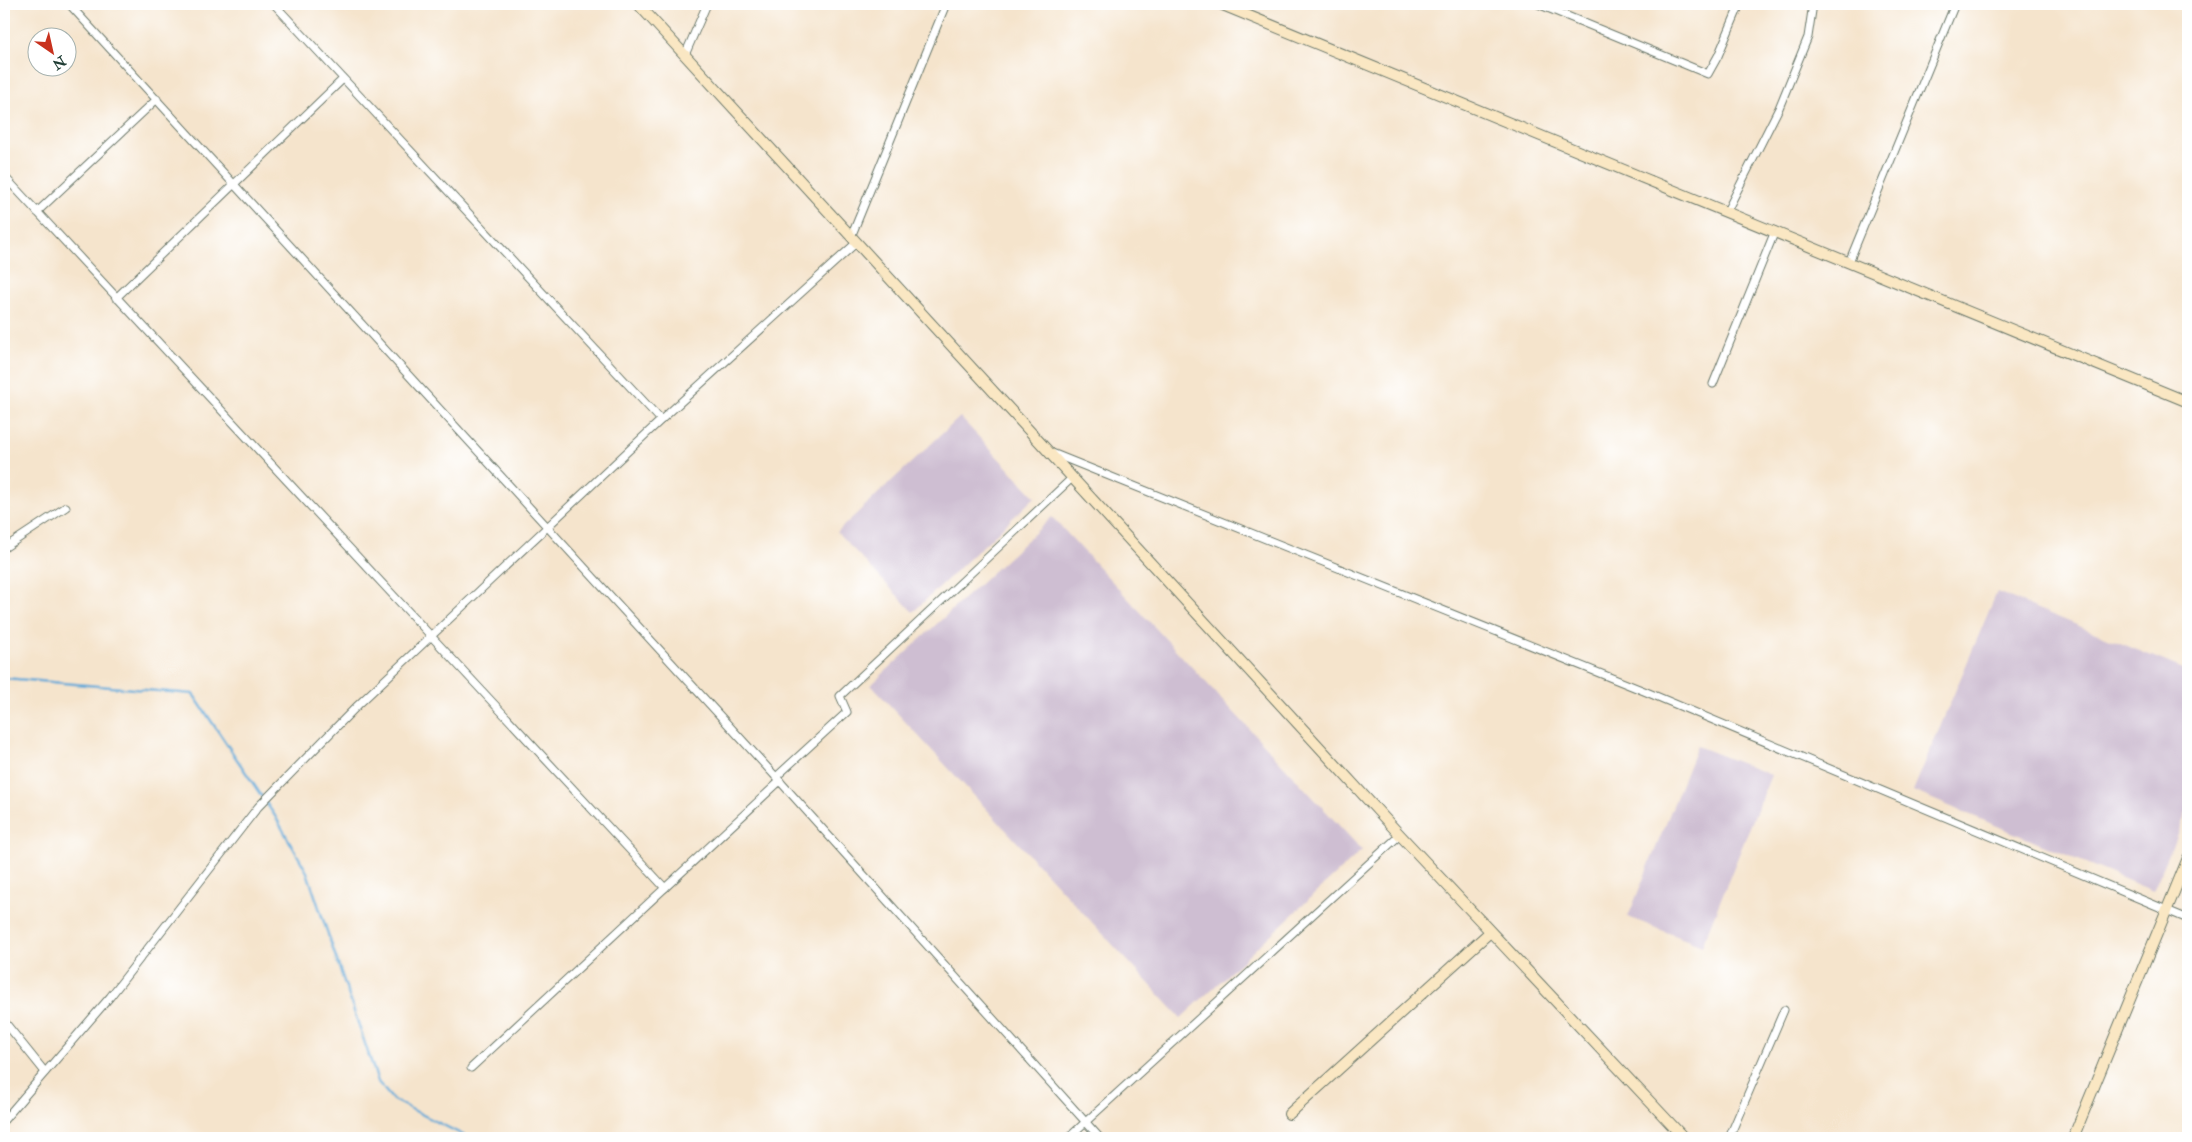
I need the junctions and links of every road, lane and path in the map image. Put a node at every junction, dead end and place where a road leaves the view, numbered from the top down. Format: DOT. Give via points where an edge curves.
graph roads {
  1 [pos="69,4"];
  2 [pos="274,4"];
  3 [pos="638,4"];
  4 [pos="707,4"];
  5 [pos="946,4"];
  6 [pos="1220,4"];
  7 [pos="1538,4"];
  8 [pos="1740,4"];
  9 [pos="1814,4"];
  10 [pos="1955,4"];
  11 [pos="685,55"];
  12 [pos="343,79"];
  13 [pos="157,99"];
  14 [pos="4,176"];
  15 [pos="234,184"];
  16 [pos="1726,211"];
  17 [pos="37,212"];
  18 [pos="1775,232"];
  19 [pos="853,240"];
  20 [pos="1849,262"];
  21 [pos="116,298"];
  22 [pos="1713,384"];
  23 [pos="2188,402"];
  24 [pos="661,420"];
  25 [pos="1049,452"];
  26 [pos="1072,478"];
  27 [pos="66,507"];
  28 [pos="548,527"];
  29 [pos="4,548"];
  30 [pos="430,637"];
  31 [pos="778,779"];
  32 [pos="1400,835"];
  33 [pos="2188,858"];
  34 [pos="664,888"];
  35 [pos="2168,910"];
  36 [pos="2188,919"];
  37 [pos="1490,932"];
  38 [pos="1784,1010"];
  39 [pos="4,1021"];
  40 [pos="471,1068"];
  41 [pos="45,1072"];
  42 [pos="1290,1114"];
  43 [pos="4,1120"];
  44 [pos="1086,1122"];
  45 [pos="1068,1138"];
  46 [pos="1100,1138"];
  47 [pos="1684,1138"];
  48 [pos="1730,1138"];
  49 [pos="2073,1138"];
  1 -- 13 [label="street"];
  2 -- 12 [label="street"];
  3 -- 11 [label="street"];
  4 -- 11 [label="street"];
  5 -- 19 [label="street"];
  6 -- 16 [label="street"];
  7 -- 8 [label="street" via="1708,74"];
  9 -- 16 [label="street" via="1808,37 1779,108"];
  10 -- 20 [label="street"];
  11 -- 19 [label="street"];
  12 -- 15 [label="street"];
  12 -- 24 [label="street"];
  13 -- 15 [label="street"];
  13 -- 17 [label="street"];
  14 -- 17 [label="street"];
  15 -- 21 [label="street"];
  15 -- 28 [label="street"];
  16 -- 18 [label="street"];
  17 -- 21 [label="street"];
  18 -- 20 [label="street"];
  18 -- 22 [label="street"];
  19 -- 24 [label="street"];
  19 -- 25 [label="street"];
  20 -- 23 [label="street"];
  21 -- 30 [label="street"];
  24 -- 28 [label="street"];
  25 -- 26 [label="street"];
  25 -- 35 [label="street" via="1644,691"];
  26 -- 31 [label="street" via="840,696 847,712"];
  26 -- 32 [label="street"];
  27 -- 29 [label="street"];
  28 -- 30 [label="street"];
  28 -- 31 [label="street"];
  30 -- 34 [label="street"];
  30 -- 41 [label="street" via="258,807 110,997"];
  31 -- 34 [label="street"];
  31 -- 44 [label="street"];
  32 -- 37 [label="street"];
  32 -- 44 [label="street"];
  33 -- 35 [label="street"];
  34 -- 40 [label="street"];
  35 -- 36 [label="street"];
  35 -- 49 [label="street"];
  37 -- 42 [label="street"];
  37 -- 47 [label="street"];
  38 -- 48 [label="street"];
  39 -- 41 [label="street"];
  41 -- 43 [label="street"];
  44 -- 45 [label="street"];
  44 -- 46 [label="street"];
}
